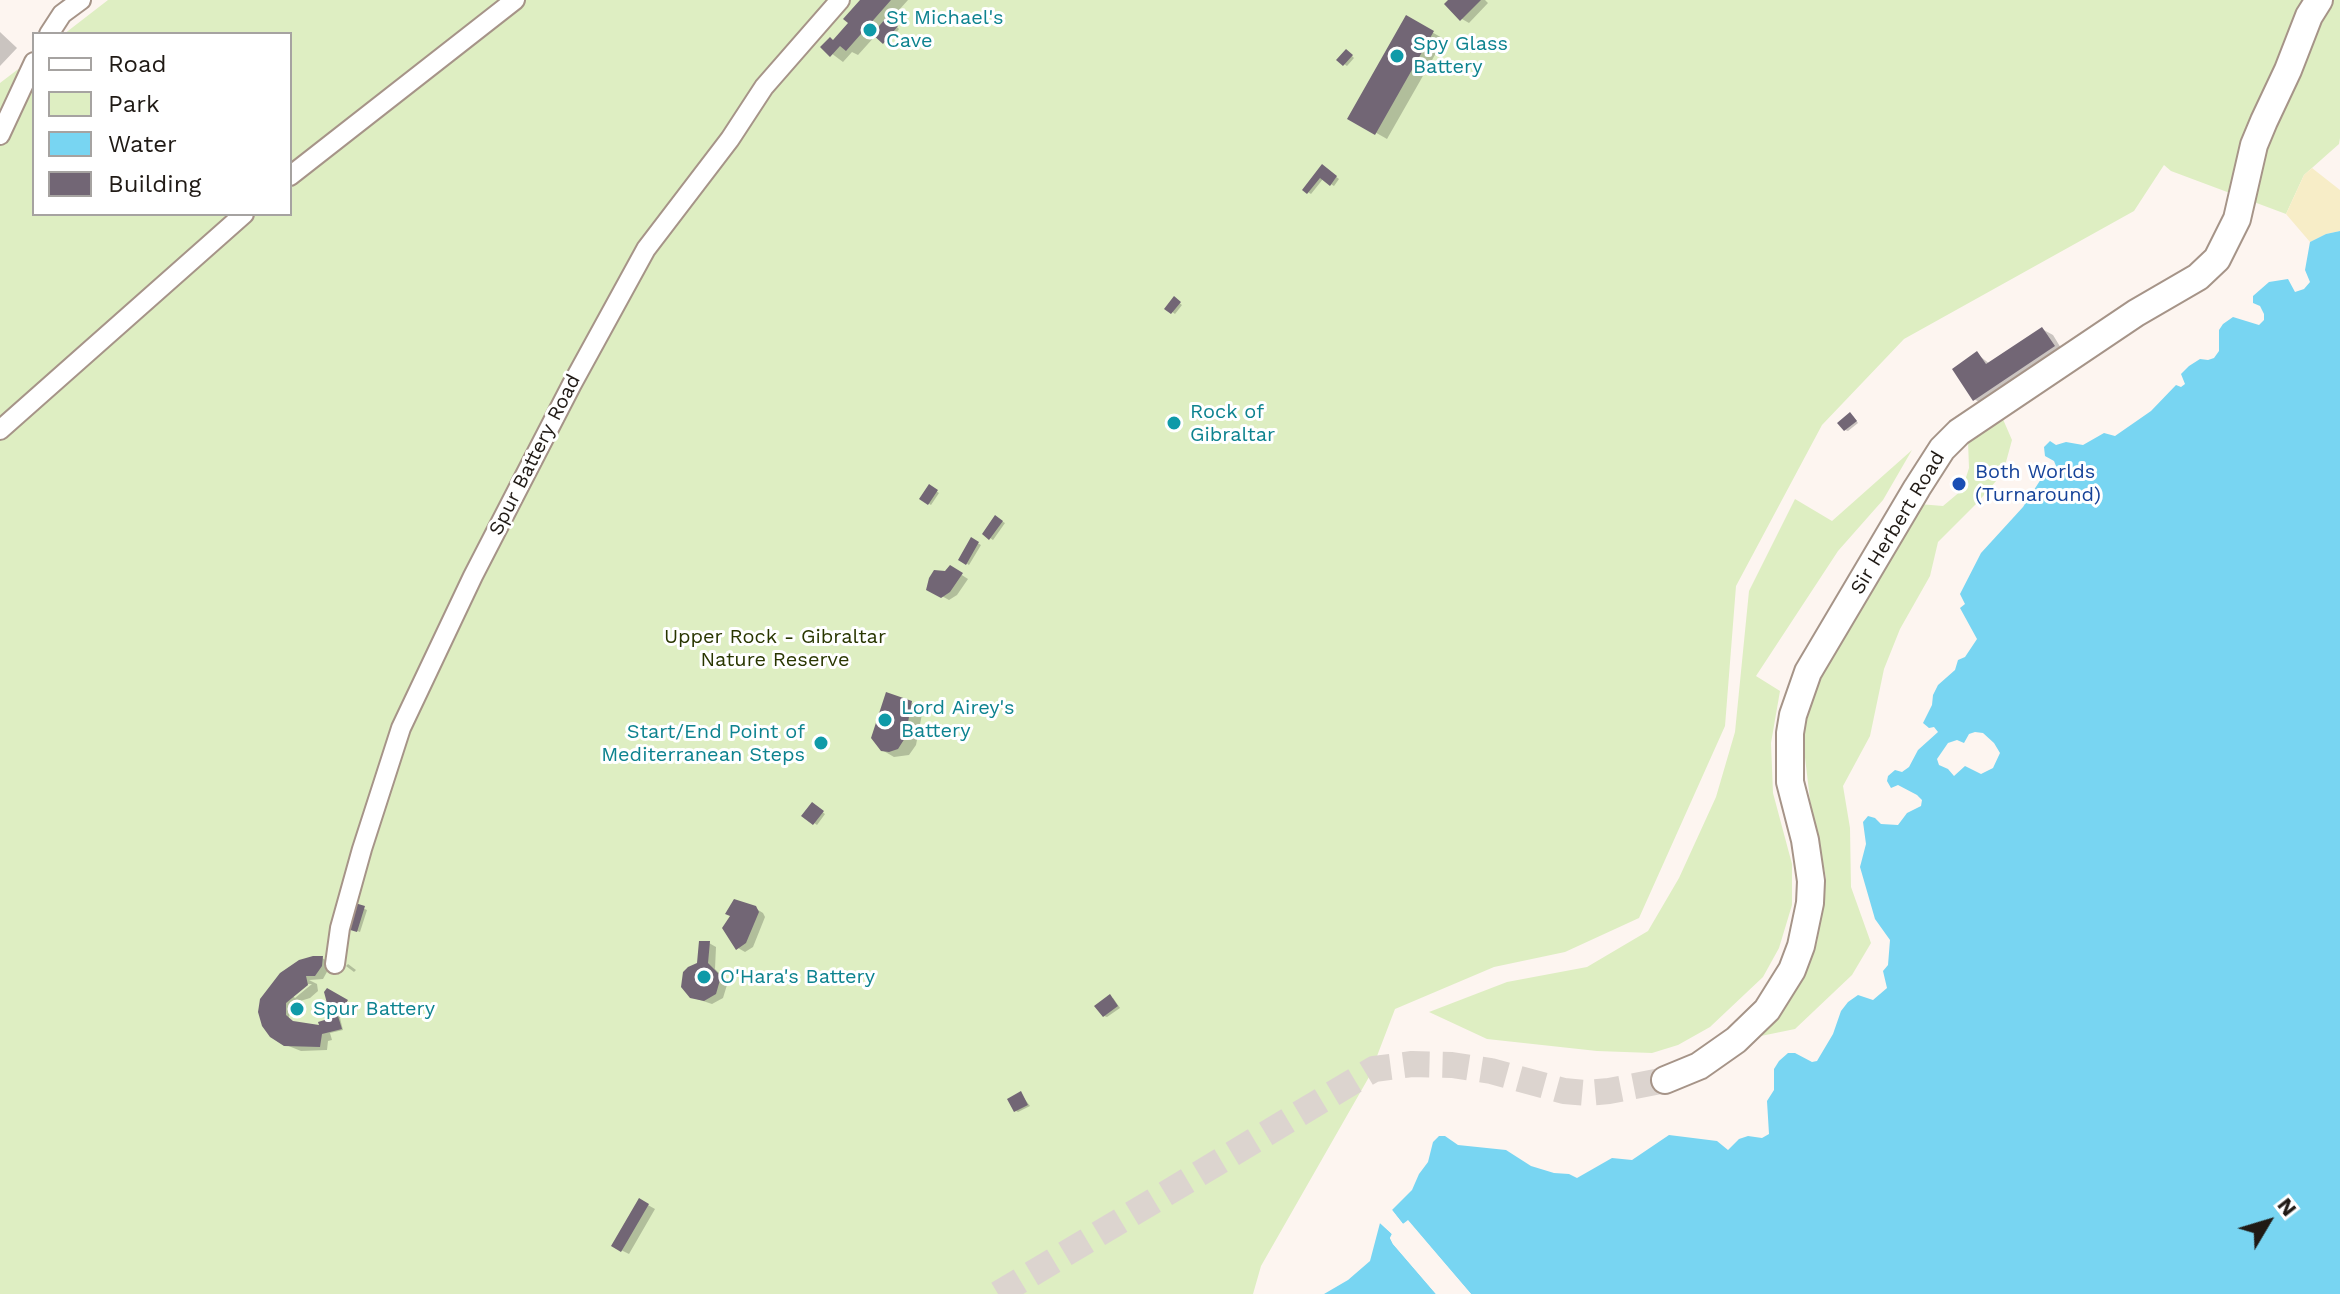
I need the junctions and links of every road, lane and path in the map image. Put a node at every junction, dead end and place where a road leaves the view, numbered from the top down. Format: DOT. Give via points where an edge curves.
graph roads {
  1 [pos="81,0"];
  2 [pos="515,0"];
  3 [pos="840,0"];
  4 [pos="2319,0"];
  5 [pos="50,32"];
  6 [pos="32,66"];
  7 [pos="0,135"];
  8 [pos="292,174"];
  9 [pos="242,216"];
  10 [pos="0,430"];
  11 [pos="335,964"];
  12 [pos="1665,1080"];
  1 -- 5 [label="street" via="62,14"];
  2 -- 8 [label="street"];
  3 -- 11 [label="street, Spur Battery Road" via="764,87 646,249 564,398 401,728 362,849"];
  4 -- 12 [label="main road, Sir Herbert Road" via="2254,145 2237,219 2217,259 2198,277 1959,432 1917,488 1808,672 1793,715 1790,782 1811,881 1792,970 1767,1010 1736,1040 1690,1071"];
  6 -- 7 [label="street"];
  9 -- 10 [label="street"];
}
